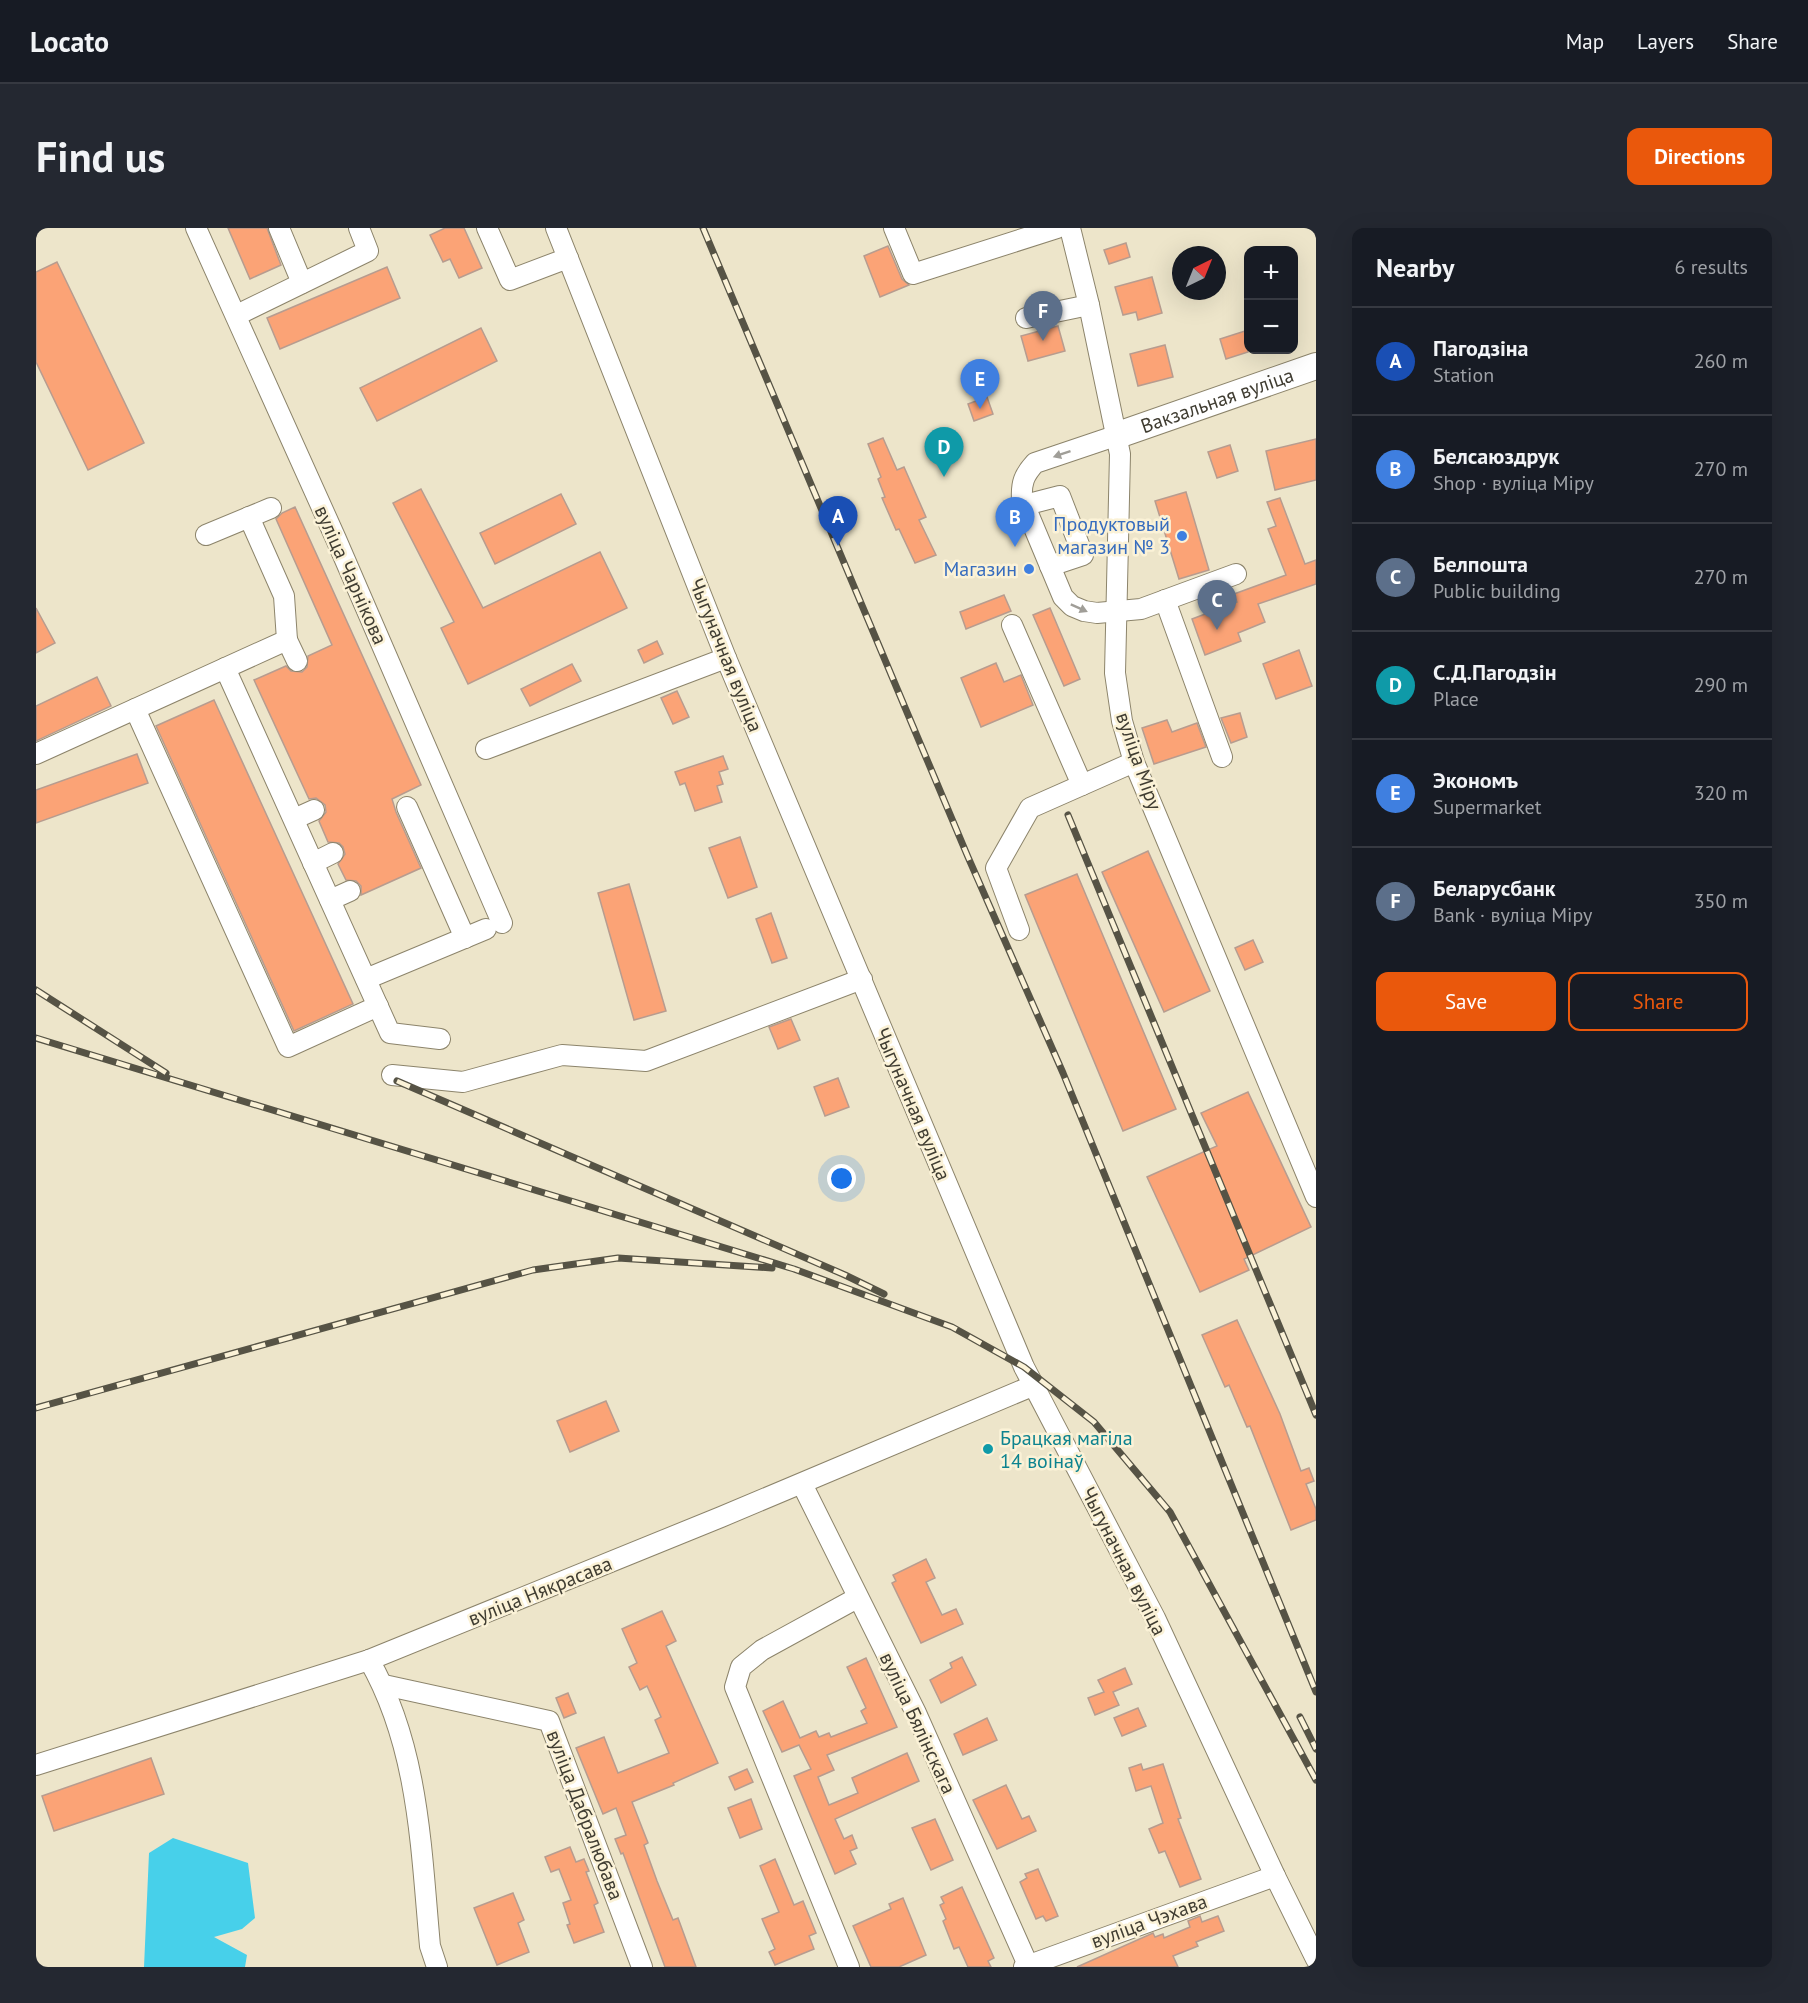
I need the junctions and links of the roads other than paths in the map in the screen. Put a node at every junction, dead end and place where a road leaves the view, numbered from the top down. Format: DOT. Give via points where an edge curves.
graph roads {
  1 [pos="196,228"];
  2 [pos="279,228"];
  3 [pos="359,228"];
  4 [pos="487,228"];
  5 [pos="556,228"];
  6 [pos="894,228"];
  7 [pos="1057,228"];
  8 [pos="1070,228"];
  9 [pos="568,258"];
  10 [pos="302,283"];
  11 [pos="1089,305"];
  12 [pos="237,315"];
  13 [pos="1026,318"];
  14 [pos="1316,366"];
  15 [pos="1118,435"];
  16 [pos="1025,505"];
  17 [pos="271,508"];
  18 [pos="249,517"];
  19 [pos="206,536"];
  20 [pos="1050,566"];
  21 [pos="1236,574"];
  22 [pos="1165,600"];
  23 [pos="1117,610"];
  24 [pos="1012,625"];
  25 [pos="287,640"];
  26 [pos="726,658"];
  27 [pos="297,661"];
  28 [pos="225,668"];
  29 [pos="135,709"];
  30 [pos="486,749"];
  31 [pos="36,754"];
  32 [pos="1222,757"];
  33 [pos="1134,762"];
  34 [pos="1082,785"];
  35 [pos="407,807"];
  36 [pos="314,810"];
  37 [pos="294,819"];
  38 [pos="333,853"];
  39 [pos="313,863"];
  40 [pos="351,891"];
  41 [pos="330,900"];
  42 [pos="1019,930"];
  43 [pos="465,938"];
  44 [pos="366,979"];
  45 [pos="862,979"];
  46 [pos="378,1006"];
  47 [pos="440,1039"];
  48 [pos="392,1075"];
  49 [pos="1316,1197"];
  50 [pos="1032,1386"];
  51 [pos="802,1484"];
  52 [pos="857,1598"];
  53 [pos="369,1660"];
  54 [pos="384,1685"];
  55 [pos="36,1765"];
  56 [pos="1275,1876"];
  57 [pos="1316,1959"];
  58 [pos="1026,1966"];
  59 [pos="437,1967"];
  60 [pos="642,1967"];
  61 [pos="849,1967"];
  1 -- 12 [label="street, вуліца Чарнікова"];
  2 -- 10 [label="street"];
  3 -- 10 [label="street" via="368,251"];
  4 -- 9 [label="street" via="510,280"];
  5 -- 9 [label="street, Чыгуначная вуліца"];
  6 -- 7 [label="street" via="913,274"];
  8 -- 11 [label="street, вуліца Міру"];
  9 -- 26 [label="street, Чыгуначная вуліца"];
  10 -- 12 [label="street"];
  11 -- 13 [label="street"];
  11 -- 15 [label="street, вуліца Міру"];
  12 -- 43 [label="street, вуліца Чарнікова" via="336,539 494,926"];
  14 -- 15 [label="main road, Вакзальная вуліца"];
  15 -- 16 [label="street, one-way" via="1035,463 1021,484"];
  15 -- 23 [label="street, вуліца Міру" via="1121,475"];
  16 -- 20 [label="street"];
  16 -- 20 [label="street" via="1060,496 1083,555"];
  17 -- 18 [label="street"];
  18 -- 19 [label="street"];
  18 -- 25 [label="street" via="284,596"];
  20 -- 23 [label="street, one-way" via="1063,597 1072,606 1097,613"];
  21 -- 22 [label="street"];
  22 -- 23 [label="street" via="1141,609"];
  22 -- 32 [label="street"];
  23 -- 33 [label="street, вуліца Міру" via="1117,695"];
  24 -- 34 [label="street"];
  25 -- 27 [label="street"];
  25 -- 28 [label="street"];
  26 -- 30 [label="street"];
  26 -- 45 [label="street, Чыгуначная вуліца"];
  28 -- 29 [label="street"];
  28 -- 37 [label="street"];
  29 -- 31 [label="street"];
  29 -- 46 [label="street" via="288,1047"];
  33 -- 34 [label="street"];
  33 -- 49 [label="street, вуліца Міру"];
  34 -- 42 [label="street" via="1030,808 996,868"];
  35 -- 43 [label="street"];
  36 -- 37 [label="street"];
  37 -- 39 [label="street"];
  38 -- 39 [label="street"];
  39 -- 41 [label="street"];
  40 -- 41 [label="street"];
  41 -- 44 [label="street"];
  43 -- 44 [label="street"];
  44 -- 46 [label="street"];
  45 -- 48 [label="street" via="645,1061 562,1055 463,1082"];
  45 -- 50 [label="street, Чыгуначная вуліца"];
  46 -- 47 [label="street" via="390,1033"];
  50 -- 51 [label="street, вуліца Някрасава"];
  50 -- 56 [label="street, Чыгуначная вуліца" via="1155,1618"];
  51 -- 52 [label="street, вуліца Бялінскага"];
  51 -- 53 [label="street, вуліца Някрасава"];
  52 -- 58 [label="street, вуліца Бялінскага" via="916,1713"];
  52 -- 61 [label="street" via="762,1650 741,1667 735,1688"];
  53 -- 54 [label="street"];
  53 -- 55 [label="street, вуліца Някрасава"];
  54 -- 59 [label="street" via="403,1741 416,1804 430,1946"];
  54 -- 60 [label="street, вуліца Дабралюбава" via="549,1721"];
  56 -- 57 [label="street, Чыгуначная вуліца"];
  56 -- 58 [label="street, вуліца Чэхава"];
}
